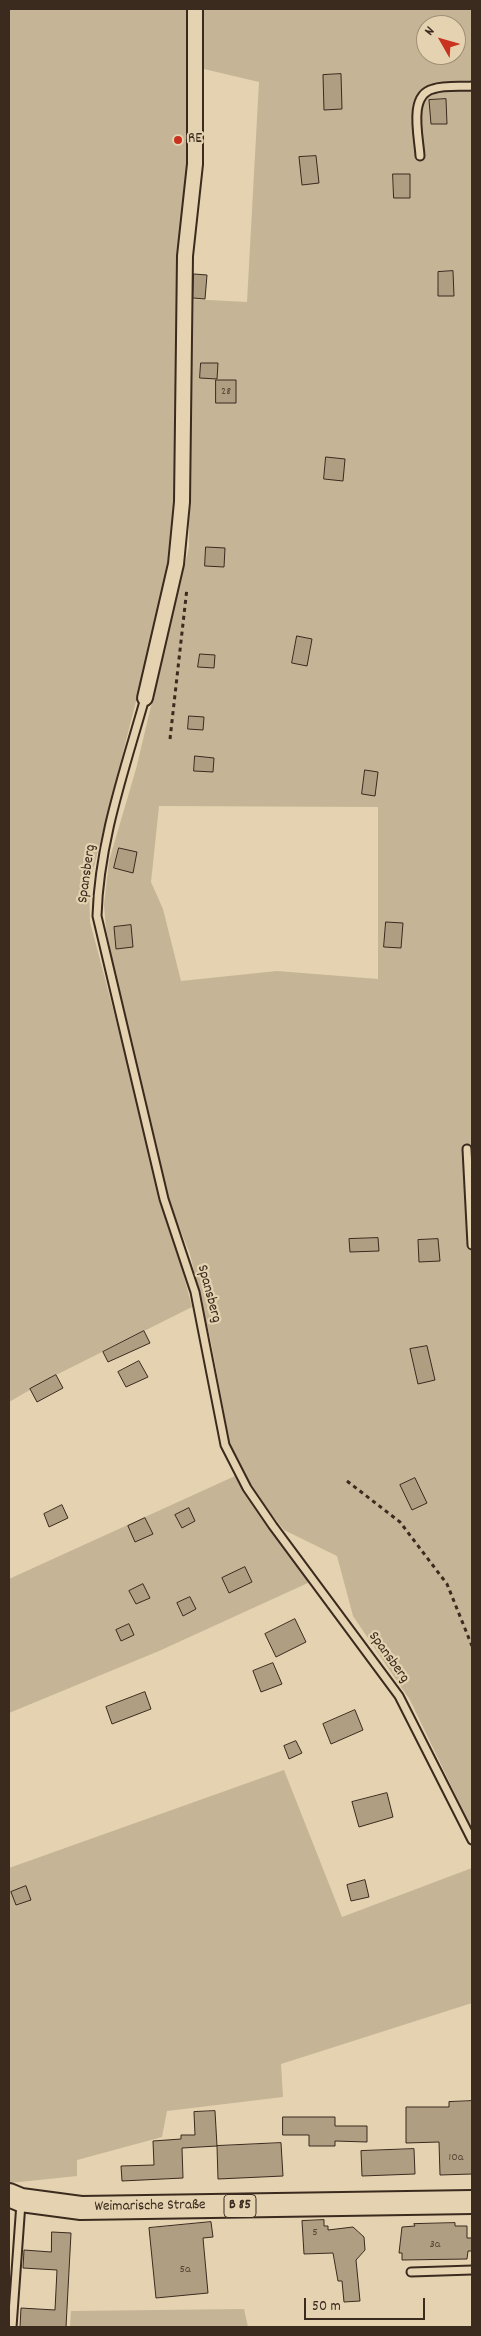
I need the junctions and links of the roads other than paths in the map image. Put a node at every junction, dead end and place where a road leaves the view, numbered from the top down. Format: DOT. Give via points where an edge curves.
graph roads {
  1 [pos="195,9"];
  2 [pos="472,86"];
  3 [pos="420,156"];
  4 [pos="145,698"];
  5 [pos="467,1149"];
  6 [pos="472,1244"];
  7 [pos="472,1840"];
  8 [pos="15,2198"];
  9 [pos="472,2202"];
  10 [pos="472,2270"];
  11 [pos="411,2272"];
  12 [pos="12,2327"];
  1 -- 4 [label="street" via="195,164 185,256 182,502 176,564"];
  2 -- 3 [label="lane" via="432,89 421,97 417,111"];
  4 -- 7 [label="lane, Spansberg" via="113,813 98,883 96,916 164,1199 195,1292 225,1445 247,1488 273,1526 399,1696"];
  5 -- 6 [label="lane"];
  8 -- 9 [label="main road, Weimarische Straße / B 85" via="60,2206 107,2208"];
  8 -- 12 [label="lane"];
  10 -- 11 [label="lane"];
}
